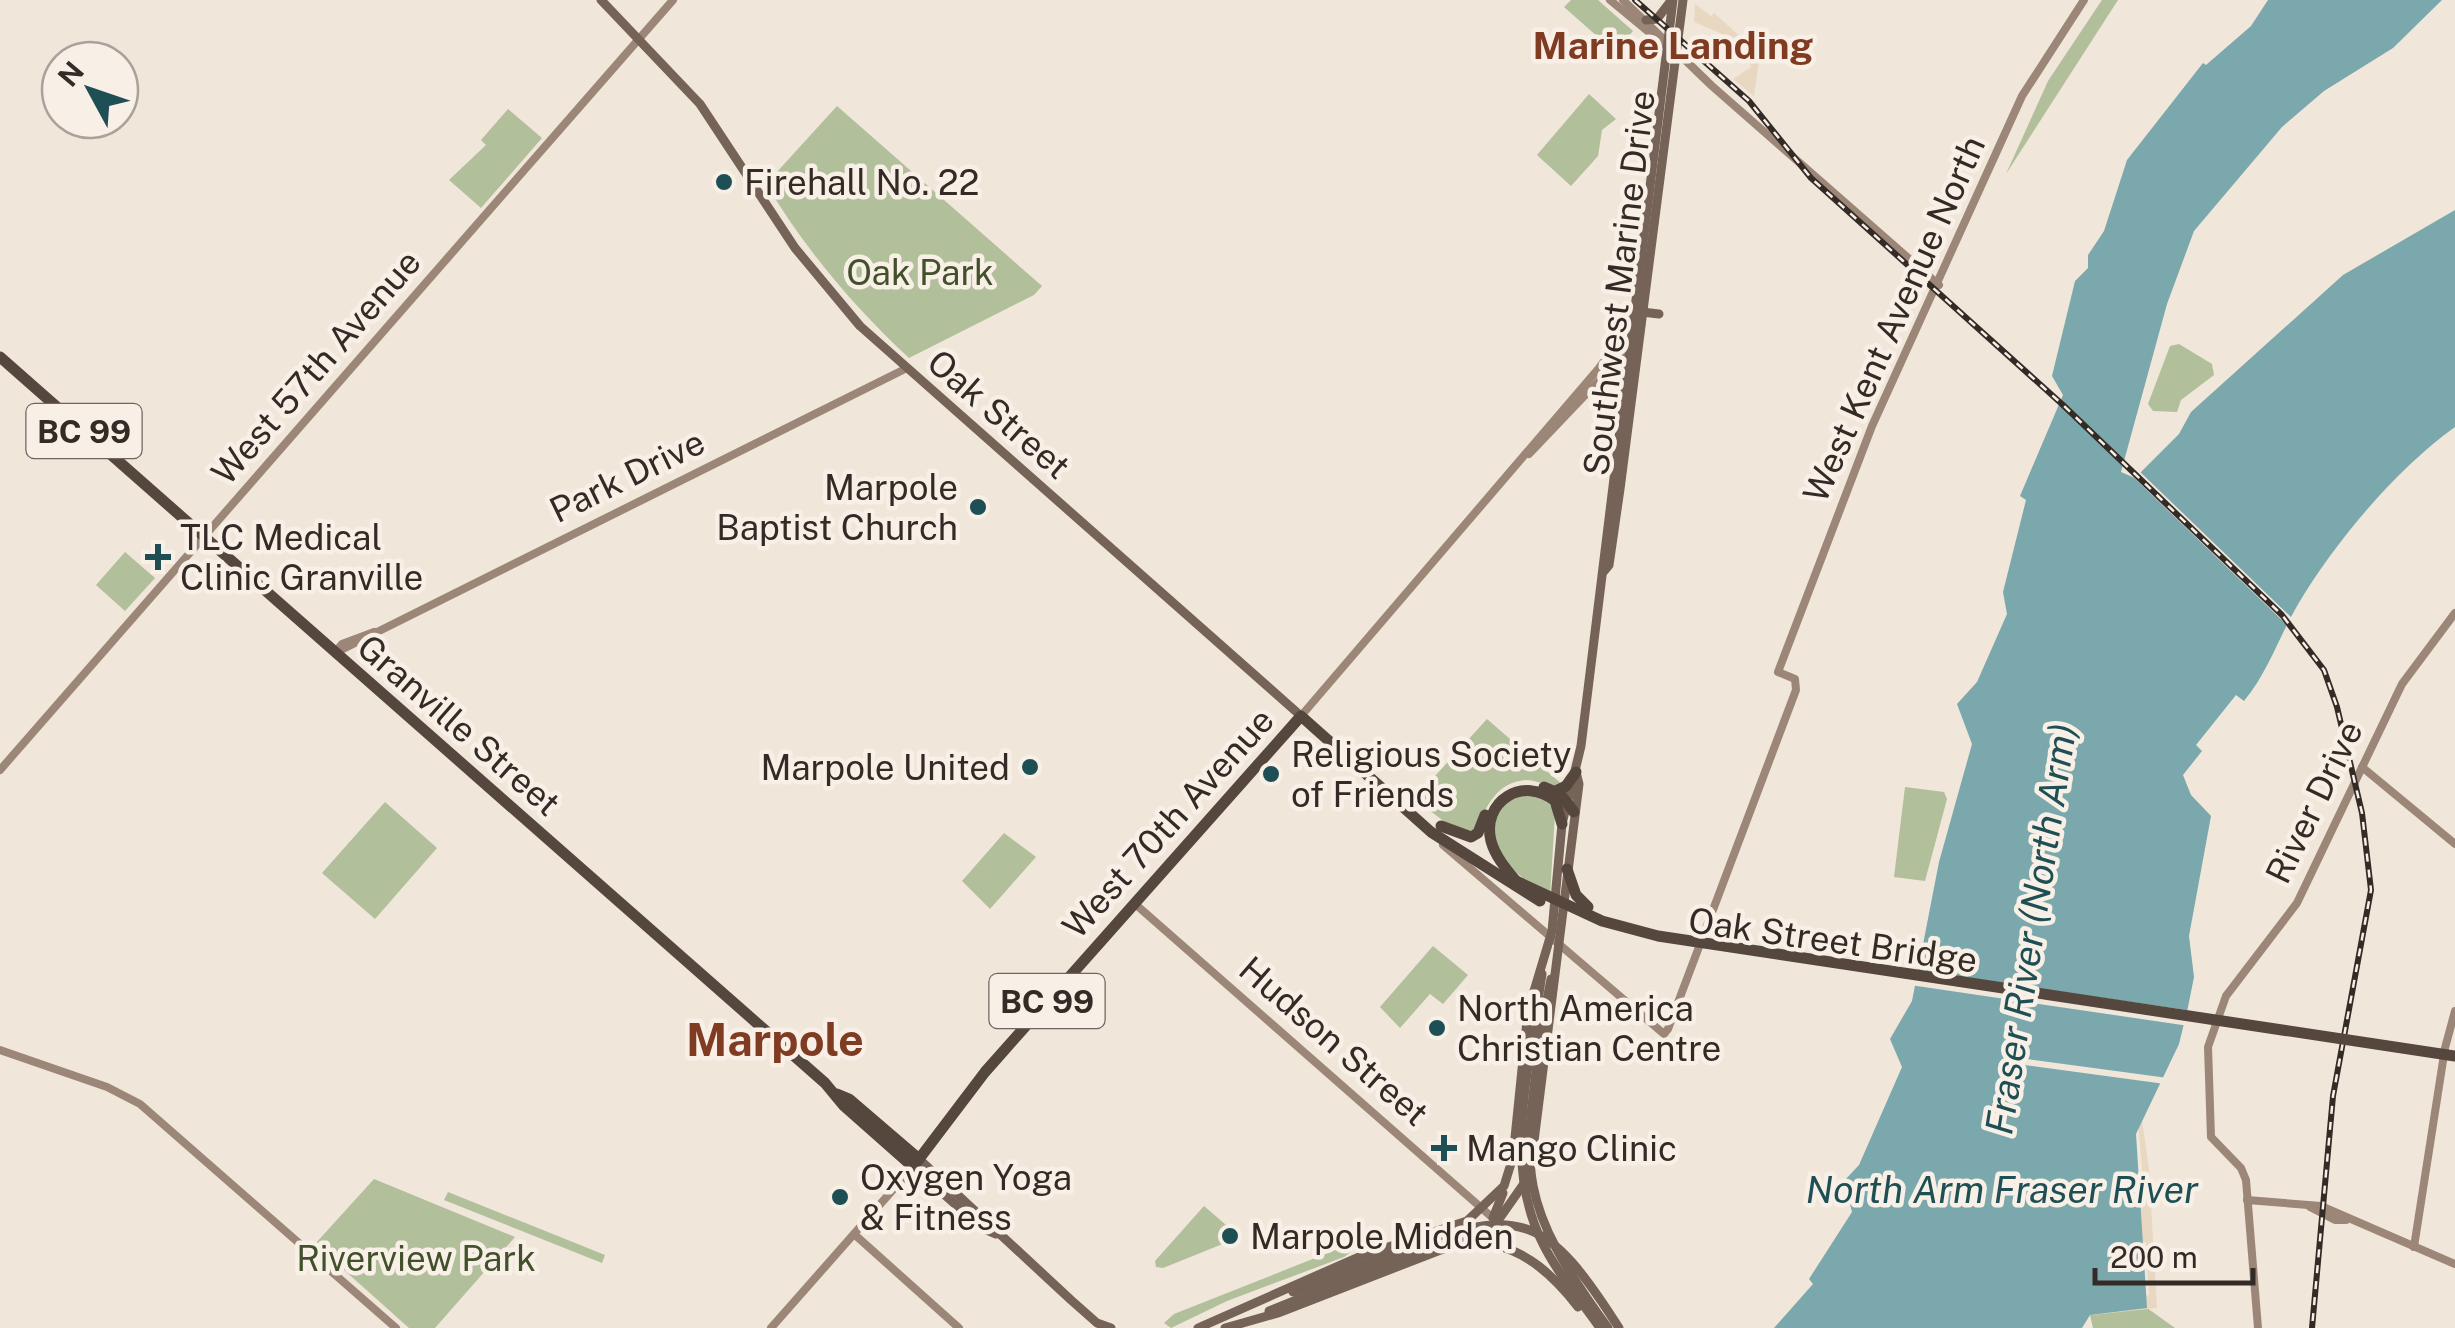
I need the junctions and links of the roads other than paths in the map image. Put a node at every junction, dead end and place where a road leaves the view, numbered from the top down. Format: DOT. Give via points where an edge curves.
graph roads {
  1 [pos="601,0"];
  2 [pos="672,0"];
  3 [pos="1610,0"];
  4 [pos="1623,0"];
  5 [pos="1673,0"];
  6 [pos="1683,0"];
  7 [pos="2084,0"];
  8 [pos="1646,20"];
  9 [pos="640,38"];
  10 [pos="1670,46"];
  11 [pos="1939,284"];
  12 [pos="1636,301"];
  13 [pos="1642,312"];
  14 [pos="1659,314"];
  15 [pos="1635,342"];
  16 [pos="0,357"];
  17 [pos="905,369"];
  18 [pos="1608,372"];
  19 [pos="1625,383"];
  20 [pos="1529,454"];
  21 [pos="204,537"];
  22 [pos="1604,571"];
  23 [pos="2455,613"];
  24 [pos="335,653"];
  25 [pos="1301,716"];
  26 [pos="2362,767"];
  27 [pos="0,770"];
  28 [pos="1576,772"];
  29 [pos="1556,791"];
  30 [pos="1571,807"];
  31 [pos="1562,824"];
  32 [pos="1436,829"];
  33 [pos="2455,844"];
  34 [pos="1567,870"];
  35 [pos="1512,880"];
  36 [pos="1134,903"];
  37 [pos="1554,939"];
  38 [pos="1718,946"];
  39 [pos="1548,973"];
  40 [pos="2455,1011"];
  41 [pos="1540,1014"];
  42 [pos="1664,1034"];
  43 [pos="0,1050"];
  44 [pos="2455,1059"];
  45 [pos="916,1163"];
  46 [pos="1504,1186"];
  47 [pos="2247,1200"];
  48 [pos="1483,1209"];
  49 [pos="1495,1220"];
  50 [pos="854,1234"];
  51 [pos="2414,1247"];
  52 [pos="1396,1255"];
  53 [pos="2455,1264"];
  54 [pos="1264,1308"];
  55 [pos="1098,1325"];
  56 [pos="396,1328"];
  57 [pos="771,1328"];
  58 [pos="960,1328"];
  59 [pos="1112,1328"];
  60 [pos="1198,1328"];
  61 [pos="1226,1328"];
  62 [pos="1598,1328"];
  63 [pos="1608,1328"];
  64 [pos="1619,1328"];
  65 [pos="2258,1328"];
  1 -- 9 [label="main road, Oak Street"];
  2 -- 9 [label="street, West 57th Avenue"];
  3 -- 10 [label="street"];
  4 -- 8 [label="street"];
  5 -- 8 [label="main road"];
  5 -- 10 [label="main road, Southwest Marine Drive"];
  6 -- 10 [label="main road, Southwest Marine Drive"];
  7 -- 11 [label="street, West Kent Avenue North" via="2022,96"];
  8 -- 10 [label="street"];
  9 -- 17 [label="main road, Oak Street" via="718,128 824,286"];
  9 -- 21 [label="street, West 57th Avenue"];
  10 -- 11 [label="street"];
  10 -- 12 [label="main road, Southwest Marine Drive"];
  10 -- 13 [label="main road, Southwest Marine Drive"];
  11 -- 42 [label="street, West Kent Avenue North" via="1843,495 1778,672 1796,683"];
  12 -- 15 [label="main road, Southwest Marine Drive"];
  12 -- 20 [label="street, West 70th Avenue" via="1610,355"];
  13 -- 14 [label="main road"];
  13 -- 15 [label="main road, Southwest Marine Drive"];
  15 -- 18 [label="street, West 70th Avenue"];
  15 -- 19 [label="main road, Southwest Marine Drive"];
  15 -- 22 [label="main road, Southwest Marine Drive"];
  16 -- 21 [label="highway, Granville Street / BC 99"];
  17 -- 24 [label="street, Park Drive"];
  17 -- 25 [label="main road, Oak Street"];
  18 -- 19 [label="main road"];
  18 -- 20 [label="street, West 70th Avenue"];
  19 -- 22 [label="main road, Southwest Marine Drive"];
  20 -- 25 [label="street, West 70th Avenue"];
  21 -- 24 [label="highway, Granville Street / BC 99"];
  21 -- 27 [label="street, West 57th Avenue"];
  22 -- 28 [label="main road, Southwest Marine Drive"];
  23 -- 26 [label="street, River Drive" via="2407,673"];
  24 -- 45 [label="highway, Granville Street / BC 99"];
  25 -- 32 [label="highway, Oak Street"];
  25 -- 36 [label="highway, West 70th Avenue / BC 99"];
  26 -- 33 [label="street"];
  26 -- 47 [label="street, River Drive" via="2290,915 2235,982 2208,1050 2211,1134 2243,1172"];
  28 -- 29 [label="highway"];
  28 -- 30 [label="main road, Southwest Marine Drive"];
  29 -- 30 [label="highway"];
  29 -- 32 [label="highway" via="1527,784 1506,788 1471,837"];
  30 -- 31 [label="main road, Southwest Marine Drive"];
  30 -- 34 [label="main road, Southwest Marine Drive"];
  31 -- 35 [label="highway" via="1555,801 1536,790 1513,792 1499,802 1490,839"];
  31 -- 37 [label="main road, Southwest Marine Drive"];
  32 -- 35 [label="highway, Oak Street"];
  32 -- 37 [label="street, Oak Street"];
  34 -- 37 [label="main road, Southwest Marine Drive"];
  34 -- 38 [label="highway, bridge" via="1588,907"];
  35 -- 38 [label="highway, Oak Street Bridge, bridge" via="1602,921"];
  35 -- 44 [label="highway, Oak Street Bridge, bridge" via="1568,915 1657,942"];
  36 -- 45 [label="highway, West 70th Avenue / BC 99" via="975,1084"];
  36 -- 48 [label="street, Hudson Street"];
  37 -- 39 [label="main road, Southwest Marine Drive"];
  37 -- 42 [label="street, Oak Street"];
  38 -- 44 [label="highway, Oak Street Bridge, bridge"];
  39 -- 41 [label="main road"];
  39 -- 46 [label="main road, Southwest Marine Drive" via="1528,1012"];
  39 -- 49 [label="main road, Southwest Marine Drive" via="1532,1160 1524,1186"];
  40 -- 51 [label="street"];
  41 -- 62 [label="main road, bridge" via="1521,1141 1523,1181 1542,1242"];
  41 -- 63 [label="main road, bridge" via="1528,1139 1531,1190 1554,1249"];
  43 -- 56 [label="street" via="118,1091 149,1110"];
  45 -- 50 [label="street, West 70th Avenue"];
  45 -- 55 [label="main road, Granville Street"];
  46 -- 48 [label="main road, Southwest Marine Drive"];
  46 -- 49 [label="main road"];
  47 -- 51 [label="street" via="2328,1208"];
  47 -- 65 [label="street, River Drive"];
  48 -- 49 [label="street, Hudson Street"];
  48 -- 54 [label="main road, Southwest Marine Drive" via="1318,1274"];
  49 -- 54 [label="main road, Southwest Marine Drive" via="1441,1250 1278,1313"];
  50 -- 57 [label="street"];
  50 -- 58 [label="street"];
  51 -- 53 [label="street"];
  52 -- 54 [label="main road"];
  52 -- 62 [label="main road, bridge" via="1450,1242 1497,1244 1547,1271"];
  52 -- 64 [label="main road, bridge" via="1473,1224 1525,1228 1569,1255"];
  54 -- 60 [label="main road, Southwest Marine Drive"];
  54 -- 61 [label="main road, Southwest Marine Drive"];
  55 -- 59 [label="main road, Granville Street"];
}
